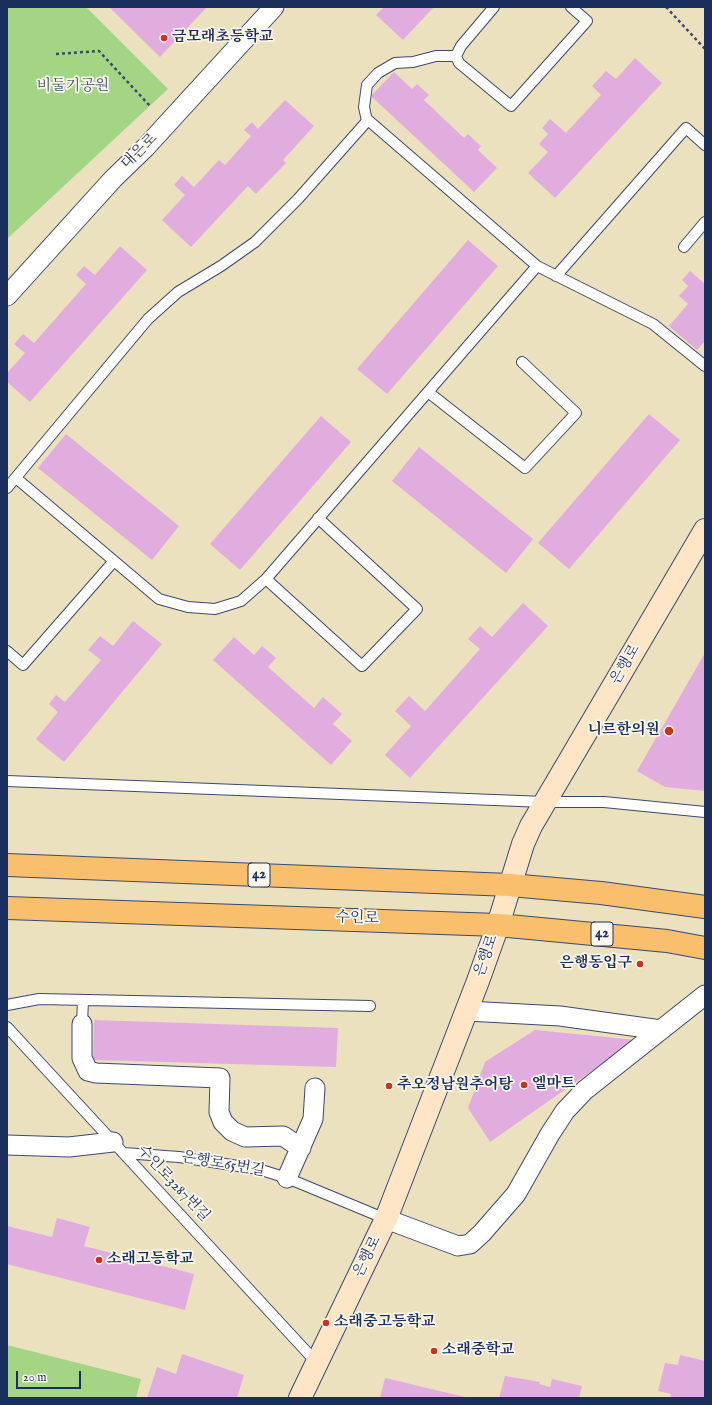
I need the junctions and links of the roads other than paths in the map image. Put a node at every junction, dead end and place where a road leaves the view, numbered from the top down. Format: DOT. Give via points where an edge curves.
graph roads {
  1 [pos="274,7"];
  2 [pos="494,7"];
  3 [pos="571,7"];
  4 [pos="456,56"];
  5 [pos="367,121"];
  6 [pos="705,145"];
  7 [pos="705,222"];
  8 [pos="684,247"];
  9 [pos="537,266"];
  10 [pos="556,276"];
  11 [pos="7,296"];
  12 [pos="522,362"];
  13 [pos="705,366"];
  14 [pos="428,392"];
  15 [pos="16,478"];
  16 [pos="7,488"];
  17 [pos="318,518"];
  18 [pos="705,530"];
  19 [pos="114,561"];
  20 [pos="266,579"];
  21 [pos="7,651"];
  22 [pos="7,781"];
  23 [pos="545,802"];
  24 [pos="705,812"];
  25 [pos="7,865"];
  26 [pos="510,885"];
  27 [pos="705,907"];
  28 [pos="7,908"];
  29 [pos="498,925"];
  30 [pos="705,948"];
  31 [pos="705,995"];
  32 [pos="83,1000"];
  33 [pos="7,1005"];
  34 [pos="370,1006"];
  35 [pos="467,1011"];
  36 [pos="82,1024"];
  37 [pos="7,1027"];
  38 [pos="661,1030"];
  39 [pos="314,1088"];
  40 [pos="7,1145"];
  41 [pos="118,1147"];
  42 [pos="301,1148"];
  43 [pos="288,1178"];
  44 [pos="386,1219"];
  45 [pos="316,1363"];
  46 [pos="300,1398"];
  1 -- 11 [label="street, 대은로"];
  2 -- 4 [label="lane" via="461,46"];
  3 -- 4 [label="lane" via="587,22 511,106 460,63"];
  4 -- 5 [label="lane" via="436,56 414,62 395,63 378,73 367,85 364,107"];
  5 -- 9 [label="lane"];
  5 -- 15 [label="lane" via="298,199 255,242 178,292 148,319"];
  6 -- 10 [label="lane" via="686,128"];
  7 -- 8 [label="lane"];
  9 -- 10 [label="lane"];
  9 -- 14 [label="lane"];
  10 -- 13 [label="lane" via="653,324"];
  12 -- 14 [label="lane" via="576,413 525,468"];
  14 -- 17 [label="lane"];
  15 -- 16 [label="lane"];
  15 -- 19 [label="lane"];
  17 -- 20 [label="lane"];
  17 -- 20 [label="lane" via="417,609 362,666"];
  18 -- 23 [label="street, 은행로"];
  19 -- 20 [label="lane" via="159,599 188,607 215,609 241,601"];
  19 -- 21 [label="lane" via="23,665"];
  22 -- 23 [label="lane"];
  23 -- 24 [label="lane" via="604,802"];
  23 -- 26 [label="street, 은행로" via="523,844"];
  25 -- 26 [label="main road, 42"];
  26 -- 27 [label="main road, 42" via="601,893"];
  26 -- 29 [label="street, 은행로"];
  28 -- 29 [label="main road, 수인로 / 42"];
  29 -- 30 [label="main road, 수인로 / 42" via="667,940"];
  29 -- 35 [label="street, 은행로"];
  31 -- 38 [label="street"];
  32 -- 33 [label="lane" via="39,999"];
  32 -- 34 [label="lane"];
  32 -- 36 [label="lane"];
  35 -- 38 [label="street" via="560,1016"];
  35 -- 44 [label="street, 은행로"];
  36 -- 42 [label="street" via="82,1058 88,1071 220,1078 219,1112 223,1122 232,1131 245,1137 283,1136"];
  37 -- 41 [label="lane, 수인로3287번길"];
  38 -- 44 [label="street" via="585,1090 565,1111 516,1194 470,1244 458,1246"];
  39 -- 42 [label="street" via="313,1119"];
  40 -- 41 [label="street, 은행로65번길"];
  41 -- 43 [label="lane, 은행로65번길" via="258,1168"];
  41 -- 45 [label="lane, 수인로3287번길"];
  42 -- 43 [label="street"];
  43 -- 44 [label="lane, 은행로65번길"];
  44 -- 45 [label="street, 은행로"];
  45 -- 46 [label="street, 은행로"];
}
